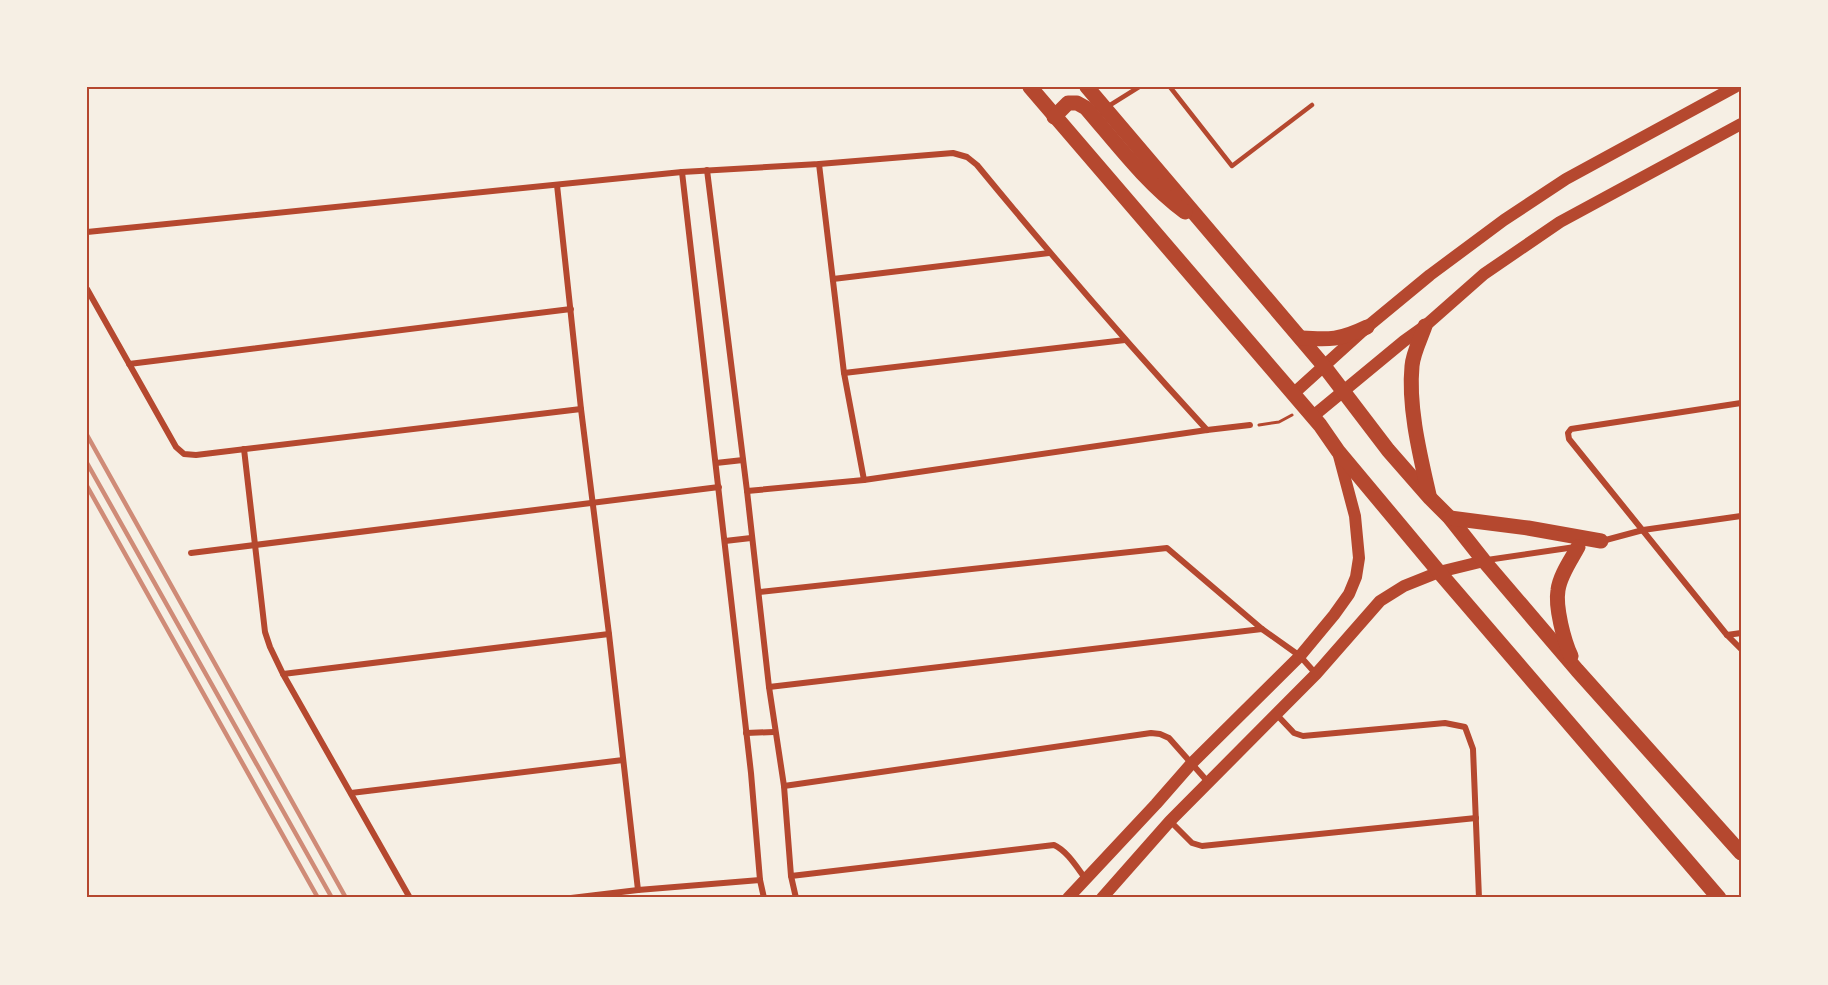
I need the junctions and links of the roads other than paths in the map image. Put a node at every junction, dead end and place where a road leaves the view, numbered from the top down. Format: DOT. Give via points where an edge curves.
graph roads {
  1 [pos="1030,87"];
  2 [pos="1087,87"];
  3 [pos="1139,87"];
  4 [pos="1170,87"];
  5 [pos="1735,87"];
  6 [pos="1312,105"];
  7 [pos="1105,108"];
  8 [pos="1054,117"];
  9 [pos="1741,124"];
  10 [pos="819,164"];
  11 [pos="707,170"];
  12 [pos="682,172"];
  13 [pos="557,185"];
  14 [pos="1204,226"];
  15 [pos="87,232"];
  16 [pos="1049,253"];
  17 [pos="833,279"];
  18 [pos="87,289"];
  19 [pos="570,309"];
  20 [pos="1425,326"];
  21 [pos="1367,327"];
  22 [pos="1301,338"];
  23 [pos="1125,340"];
  24 [pos="129,364"];
  25 [pos="1324,366"];
  26 [pos="844,373"];
  27 [pos="1344,390"];
  28 [pos="1293,394"];
  29 [pos="1741,403"];
  30 [pos="581,409"];
  31 [pos="1308,412"];
  32 [pos="1250,426"];
  33 [pos="1207,430"];
  34 [pos="244,449"];
  35 [pos="1338,451"];
  36 [pos="743,460"];
  37 [pos="716,463"];
  38 [pos="864,480"];
  39 [pos="719,487"];
  40 [pos="747,491"];
  41 [pos="1430,498"];
  42 [pos="593,501"];
  43 [pos="1741,516"];
  44 [pos="1450,518"];
  45 [pos="1643,530"];
  46 [pos="751,538"];
  47 [pos="725,541"];
  48 [pos="1601,541"];
  49 [pos="255,544"];
  50 [pos="1578,547"];
  51 [pos="191,553"];
  52 [pos="1484,561"];
  53 [pos="1439,572"];
  54 [pos="759,592"];
  55 [pos="1262,629"];
  56 [pos="1741,633"];
  57 [pos="609,634"];
  58 [pos="1727,635"];
  59 [pos="1741,649"];
  60 [pos="1300,656"];
  61 [pos="1577,670"];
  62 [pos="283,674"];
  63 [pos="1316,674"];
  64 [pos="769,687"];
  65 [pos="1277,714"];
  66 [pos="774,732"];
  67 [pos="746,733"];
  68 [pos="623,760"];
  69 [pos="1191,764"];
  70 [pos="1208,782"];
  71 [pos="784,786"];
  72 [pos="351,793"];
  73 [pos="1476,818"];
  74 [pos="1170,821"];
  75 [pos="1741,853"];
  76 [pos="790,876"];
  77 [pos="1085,878"];
  78 [pos="760,880"];
  79 [pos="638,890"];
  80 [pos="1070,897"];
  81 [pos="410,898"];
  82 [pos="571,898"];
  83 [pos="764,898"];
  84 [pos="796,898"];
  85 [pos="1102,898"];
  86 [pos="1479,898"];
  87 [pos="1719,898"];
  1 -- 8 [label="highway"];
  2 -- 7 [label="highway"];
  3 -- 7 [label="lane"];
  4 -- 6 [label="lane" via="1232,166"];
  5 -- 21 [label="main road" via="1566,179 1430,275"];
  7 -- 14 [label="highway"];
  8 -- 14 [label="highway" via="1068,103 1086,108 1168,199"];
  8 -- 28 [label="highway"];
  9 -- 20 [label="main road" via="1560,222 1484,274"];
  10 -- 11 [label="street"];
  10 -- 16 [label="street" via="953,153 967,157"];
  10 -- 17 [label="street"];
  11 -- 12 [label="street"];
  11 -- 36 [label="street"];
  12 -- 13 [label="street"];
  12 -- 37 [label="street"];
  13 -- 15 [label="street"];
  13 -- 19 [label="street"];
  14 -- 22 [label="highway"];
  16 -- 17 [label="street"];
  16 -- 23 [label="street"];
  17 -- 26 [label="street"];
  18 -- 24 [label="street"];
  19 -- 24 [label="street"];
  19 -- 30 [label="street"];
  20 -- 27 [label="main road"];
  20 -- 41 [label="highway" via="1412,364 1412,391 1415,434"];
  21 -- 22 [label="highway" via="1347,337"];
  21 -- 25 [label="main road"];
  22 -- 25 [label="highway"];
  23 -- 26 [label="street"];
  23 -- 33 [label="street"];
  24 -- 34 [label="street" via="176,447 184,454"];
  25 -- 27 [label="highway"];
  25 -- 28 [label="main road"];
  26 -- 38 [label="street"];
  27 -- 31 [label="main road"];
  27 -- 41 [label="highway"];
  28 -- 31 [label="highway"];
  29 -- 45 [label="street" via="1572,429 1568,433"];
  30 -- 34 [label="street"];
  30 -- 42 [label="street"];
  31 -- 35 [label="highway"];
  32 -- 33 [label="street"];
  33 -- 38 [label="street"];
  34 -- 49 [label="street"];
  35 -- 53 [label="highway"];
  35 -- 60 [label="main road" via="1354,516 1359,558 1356,578 1334,615"];
  36 -- 37 [label="street"];
  36 -- 40 [label="street"];
  37 -- 39 [label="street"];
  38 -- 40 [label="street"];
  39 -- 42 [label="street"];
  39 -- 47 [label="street"];
  40 -- 46 [label="street"];
  41 -- 44 [label="highway"];
  42 -- 49 [label="street"];
  42 -- 57 [label="street"];
  43 -- 45 [label="street"];
  44 -- 48 [label="highway"];
  44 -- 52 [label="highway"];
  45 -- 48 [label="street"];
  45 -- 58 [label="street"];
  46 -- 47 [label="street"];
  46 -- 54 [label="street"];
  47 -- 67 [label="street"];
  48 -- 50 [label="street"];
  49 -- 51 [label="street"];
  49 -- 62 [label="street" via="265,632"];
  50 -- 52 [label="street"];
  50 -- 61 [label="highway" via="1557,591 1564,640"];
  52 -- 53 [label="main road"];
  52 -- 61 [label="highway"];
  53 -- 63 [label="main road" via="1380,601"];
  53 -- 87 [label="highway"];
  54 -- 55 [label="street" via="1167,548"];
  54 -- 64 [label="street"];
  55 -- 60 [label="street"];
  55 -- 64 [label="street"];
  56 -- 58 [label="street"];
  57 -- 62 [label="street"];
  57 -- 68 [label="street"];
  58 -- 59 [label="street"];
  60 -- 63 [label="street"];
  60 -- 69 [label="main road"];
  61 -- 75 [label="highway"];
  62 -- 72 [label="street"];
  63 -- 65 [label="main road"];
  64 -- 66 [label="street"];
  65 -- 70 [label="main road"];
  65 -- 73 [label="street" via="1294,733 1303,736 1445,723 1465,727 1473,749"];
  66 -- 67 [label="street"];
  66 -- 71 [label="street"];
  67 -- 78 [label="street"];
  68 -- 72 [label="street"];
  68 -- 79 [label="street"];
  69 -- 70 [label="street"];
  69 -- 71 [label="street" via="1169,738 1151,733"];
  69 -- 77 [label="main road"];
  70 -- 74 [label="main road"];
  71 -- 76 [label="street"];
  72 -- 81 [label="street"];
  73 -- 74 [label="street" via="1202,846 1192,843"];
  73 -- 86 [label="street"];
  74 -- 85 [label="main road"];
  76 -- 77 [label="street" via="1054,844"];
  76 -- 84 [label="street"];
  77 -- 80 [label="main road"];
  78 -- 79 [label="street"];
  78 -- 83 [label="street"];
  79 -- 82 [label="street"];
}
